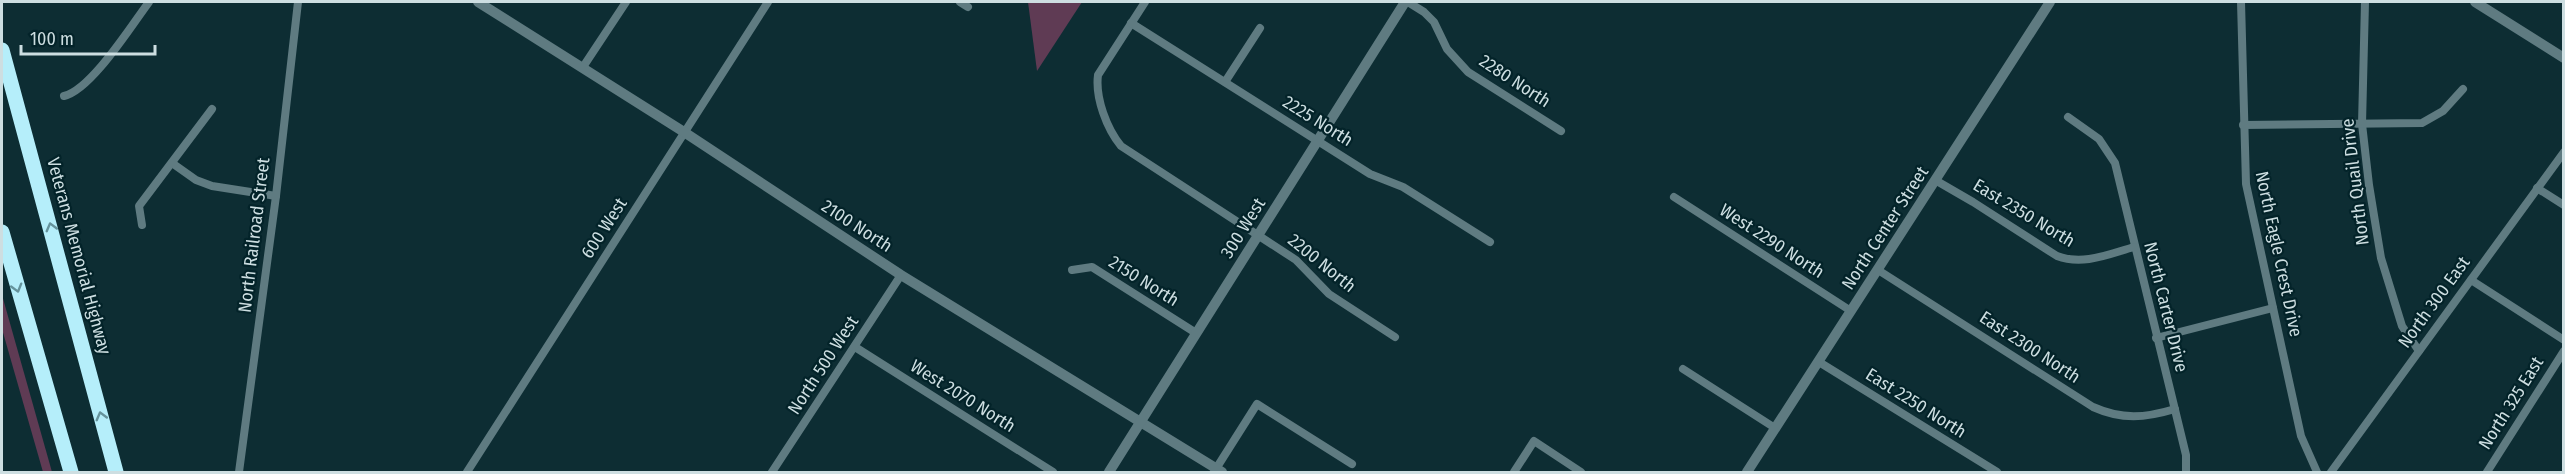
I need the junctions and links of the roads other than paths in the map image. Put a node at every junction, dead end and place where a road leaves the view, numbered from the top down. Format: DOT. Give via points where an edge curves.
graph roads {
  1 [pos="149,2"];
  2 [pos="298,2"];
  3 [pos="478,2"];
  4 [pos="626,2"];
  5 [pos="768,2"];
  6 [pos="1145,2"];
  7 [pos="1407,2"];
  8 [pos="2050,2"];
  9 [pos="2241,2"];
  10 [pos="2365,2"];
  11 [pos="2475,2"];
  12 [pos="1131,23"];
  13 [pos="1260,28"];
  14 [pos="2,50"];
  15 [pos="2564,58"];
  16 [pos="583,67"];
  17 [pos="1225,82"];
  18 [pos="2463,89"];
  19 [pos="64,96"];
  20 [pos="212,109"];
  21 [pos="2068,117"];
  22 [pos="2362,124"];
  23 [pos="2243,125"];
  24 [pos="1561,131"];
  25 [pos="684,132"];
  26 [pos="1317,141"];
  27 [pos="2564,152"];
  28 [pos="172,163"];
  29 [pos="1935,180"];
  30 [pos="2537,188"];
  31 [pos="276,196"];
  32 [pos="1674,197"];
  33 [pos="2564,205"];
  34 [pos="142,225"];
  35 [pos="2,232"];
  36 [pos="1258,235"];
  37 [pos="1490,242"];
  38 [pos="2134,247"];
  39 [pos="1072,270"];
  40 [pos="1878,270"];
  41 [pos="901,275"];
  42 [pos="2471,280"];
  43 [pos="2273,308"];
  44 [pos="1851,311"];
  45 [pos="1196,333"];
  46 [pos="1395,337"];
  47 [pos="2156,338"];
  48 [pos="2564,340"];
  49 [pos="855,347"];
  50 [pos="2419,351"];
  51 [pos="2564,351"];
  52 [pos="1819,362"];
  53 [pos="1683,369"];
  54 [pos="2175,409"];
  55 [pos="1141,422"];
  56 [pos="1775,428"];
  57 [pos="1352,464"];
  58 [pos="1217,471"];
  59 [pos="71,472"];
  60 [pos="116,472"];
  61 [pos="239,472"];
  62 [pos="467,472"];
  63 [pos="772,472"];
  64 [pos="1053,472"];
  65 [pos="1109,472"];
  66 [pos="1514,472"];
  67 [pos="1581,472"];
  68 [pos="1747,472"];
  69 [pos="1997,472"];
  70 [pos="2186,472"];
  71 [pos="2317,472"];
  72 [pos="2331,472"];
  73 [pos="2487,472"];
  1 -- 19 [label="street" via="88,82"];
  2 -- 31 [label="street, North Railroad Street"];
  3 -- 16 [label="street, 2100 North"];
  4 -- 16 [label="street"];
  5 -- 25 [label="street, 600 West"];
  6 -- 12 [label="street"];
  7 -- 24 [label="street, 2280 North" via="1434,22 1447,49 1468,72"];
  7 -- 26 [label="street, 300 West"];
  8 -- 29 [label="street, North Center Street"];
  9 -- 23 [label="street, North Eagle Crest Drive"];
  10 -- 22 [label="street, North Quail Drive"];
  11 -- 15 [label="street"];
  12 -- 17 [label="street, 2225 North"];
  12 -- 36 [label="street, 2200 North" via="1098,75 1097,85 1110,133 1121,146"];
  13 -- 17 [label="street"];
  60 -- 14 [label="highway, Veterans Memorial Highway, one-way"];
  16 -- 25 [label="street, 2100 North"];
  17 -- 26 [label="street, 2225 North"];
  18 -- 22 [label="street" via="2443,111 2422,123"];
  20 -- 28 [label="street"];
  21 -- 38 [label="street, North Carter Drive" via="2089,129 2115,163"];
  22 -- 23 [label="street"];
  22 -- 50 [label="street, North Quail Drive" via="2381,258 2402,326"];
  23 -- 43 [label="street, North Eagle Crest Drive" via="2246,184"];
  25 -- 41 [label="street, 2100 North"];
  25 -- 62 [label="street, 600 West"];
  26 -- 36 [label="street, 300 West"];
  26 -- 37 [label="street, 2225 North" via="1370,174 1403,186"];
  27 -- 30 [label="street, North 300 East"];
  28 -- 31 [label="street" via="212,186"];
  28 -- 34 [label="street" via="139,206"];
  29 -- 38 [label="street, East 2350 North" via="2070,261"];
  29 -- 40 [label="street, North Center Street"];
  30 -- 33 [label="street"];
  30 -- 42 [label="street, North 300 East"];
  31 -- 61 [label="street, North Railroad Street"];
  32 -- 44 [label="street, West 2290 North"];
  35 -- 59 [label="highway, one-way"];
  36 -- 45 [label="street, 300 West"];
  36 -- 46 [label="street, 2200 North" via="1296,260 1329,294"];
  38 -- 47 [label="street, North Carter Drive"];
  39 -- 45 [label="street, 2150 North" via="1092,267"];
  40 -- 44 [label="street, North Center Street"];
  40 -- 54 [label="street, East 2300 North" via="2093,407 2132,417"];
  41 -- 49 [label="street, North 500 West"];
  41 -- 55 [label="street, 2100 North"];
  42 -- 48 [label="street"];
  42 -- 50 [label="street, North 300 East"];
  43 -- 47 [label="street"];
  43 -- 71 [label="street, North Eagle Crest Drive" via="2301,436"];
  44 -- 52 [label="street, North Center Street"];
  45 -- 55 [label="street, 300 West"];
  47 -- 54 [label="street, North Carter Drive"];
  49 -- 63 [label="street, North 500 West"];
  49 -- 64 [label="street, West 2070 North"];
  50 -- 72 [label="street, North 300 East"];
  51 -- 73 [label="street, North 325 East"];
  52 -- 56 [label="street, North Center Street"];
  52 -- 69 [label="street, East 2250 North"];
  53 -- 56 [label="street"];
  54 -- 70 [label="street, North Carter Drive"];
  55 -- 58 [label="street, 2100 North"];
  55 -- 65 [label="street, 300 West"];
  56 -- 68 [label="street, North Center Street"];
  57 -- 58 [label="street" via="1257,404"];
  66 -- 67 [label="street" via="1534,441"];
}
